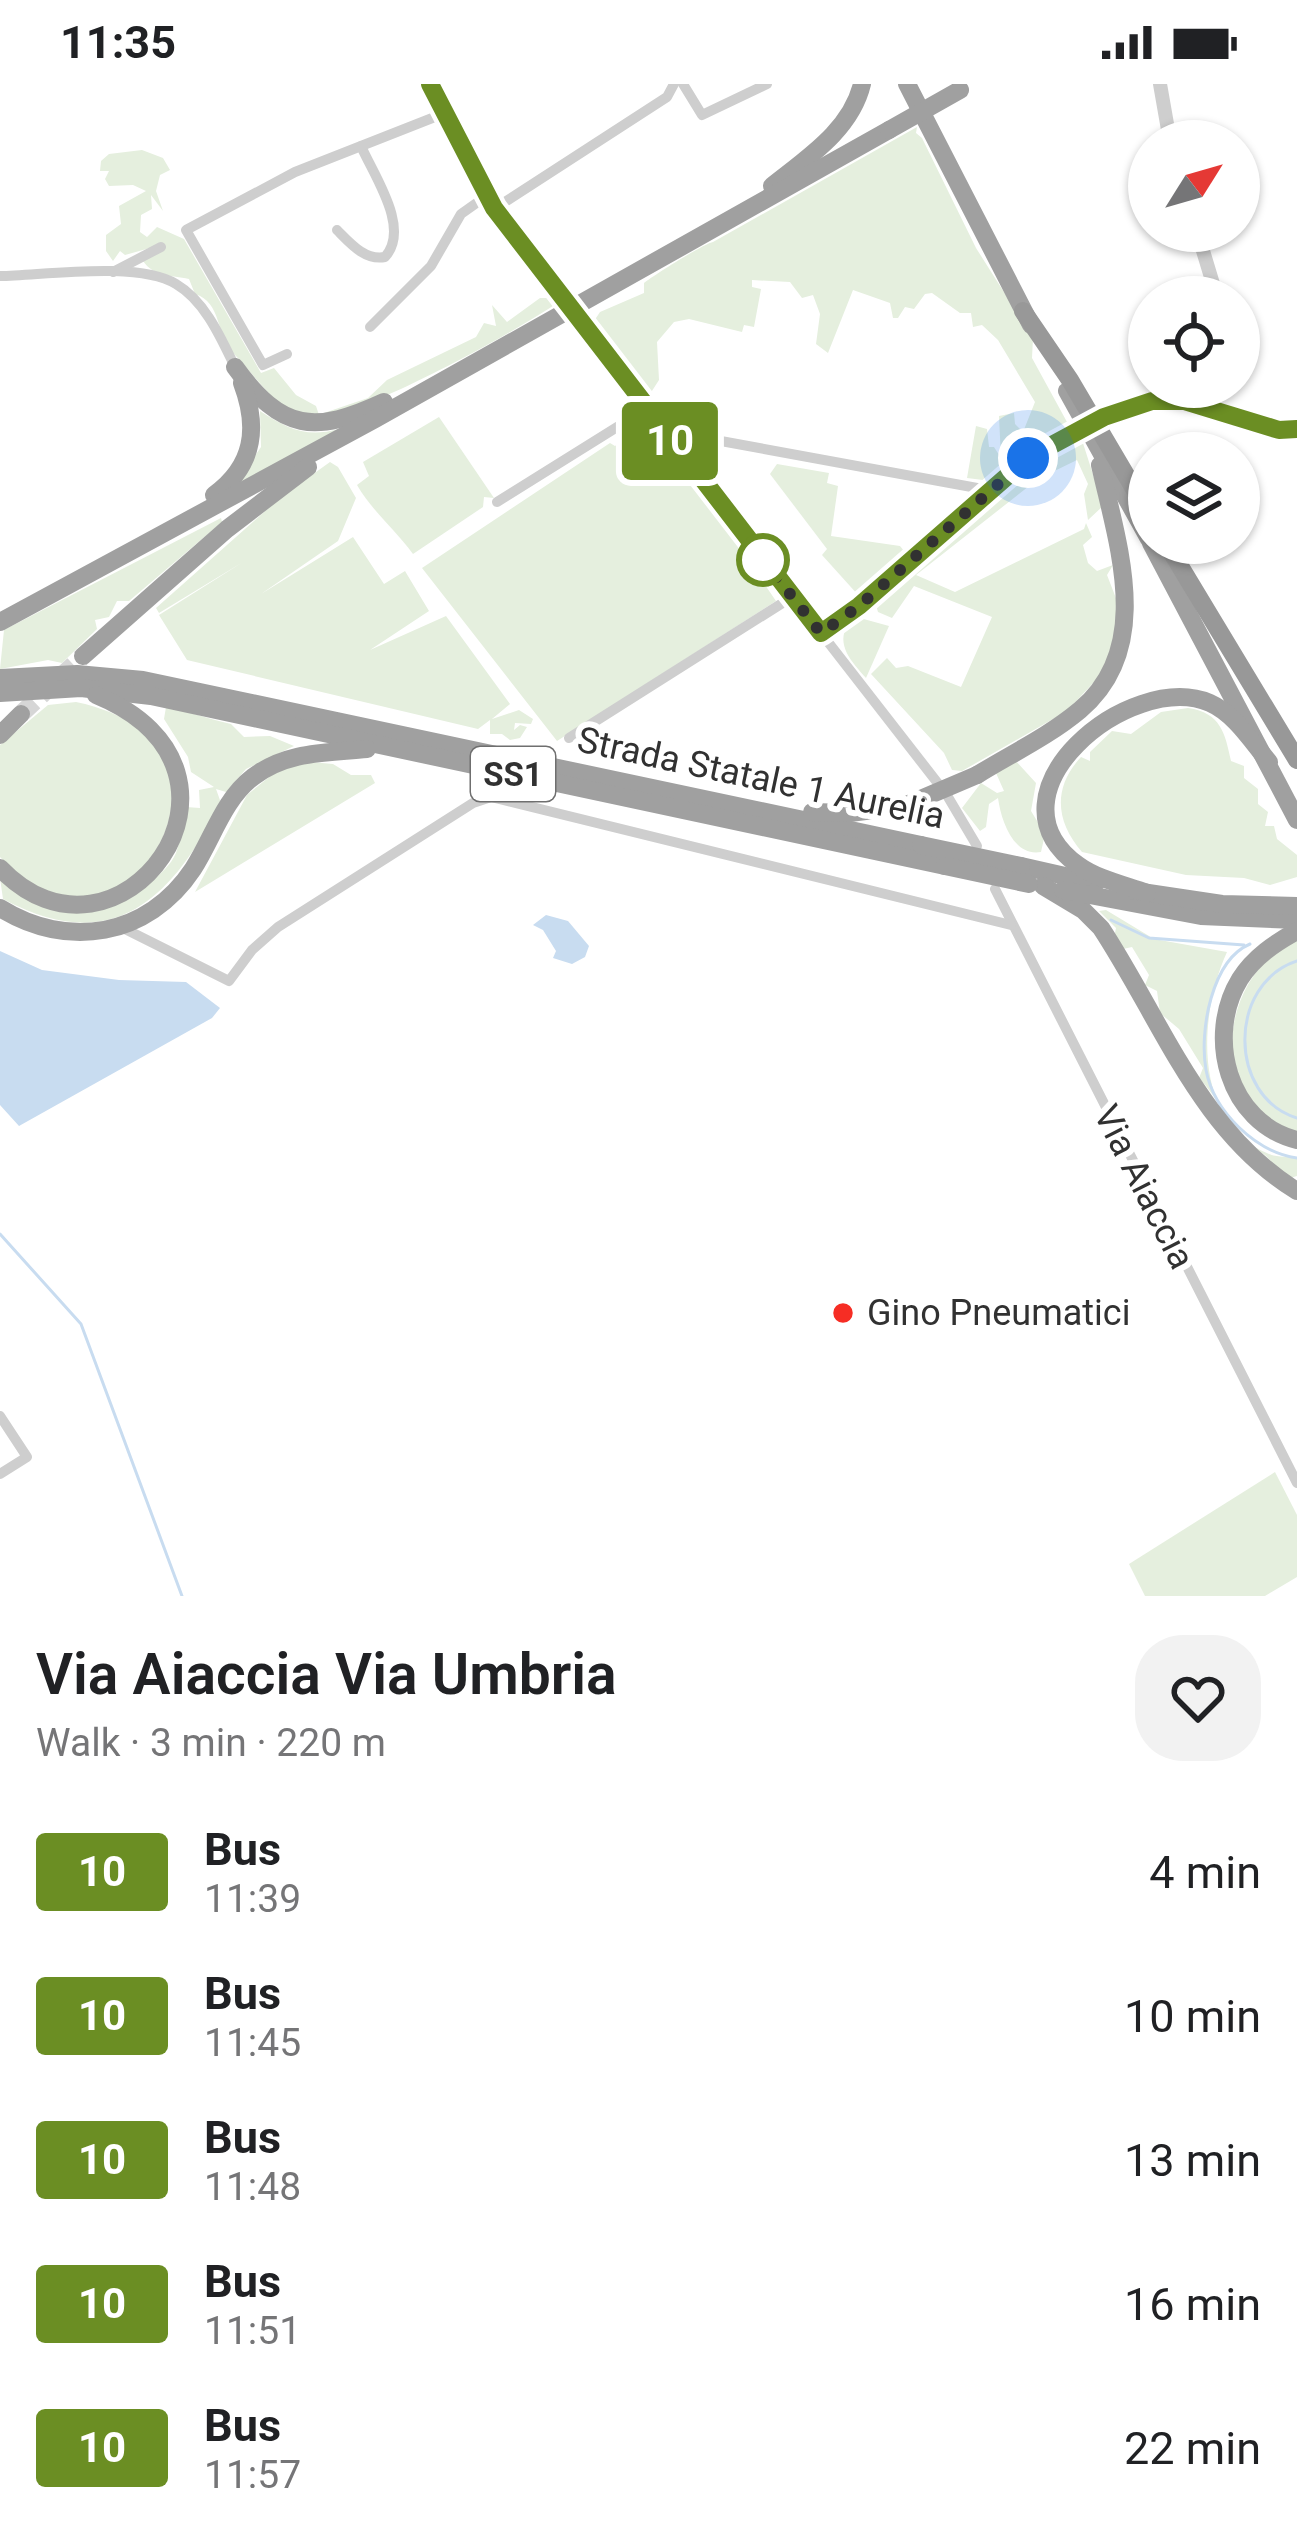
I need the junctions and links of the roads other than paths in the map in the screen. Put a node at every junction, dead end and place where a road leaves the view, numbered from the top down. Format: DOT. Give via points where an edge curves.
graph roads {
  1 [pos="430,84"];
  2 [pos="674,84"];
  3 [pos="683,84"];
  4 [pos="766,84"];
  5 [pos="862,84"];
  6 [pos="907,84"];
  7 [pos="918,84"];
  8 [pos="1160,84"];
  9 [pos="965,87"];
  10 [pos="445,113"];
  11 [pos="1166,120"];
  12 [pos="361,146"];
  13 [pos="950,174"];
  14 [pos="489,203"];
  15 [pos="729,220"];
  16 [pos="337,230"];
  17 [pos="161,247"];
  18 [pos="110,273"];
  19 [pos="0,276"];
  20 [pos="564,301"];
  21 [pos="1023,311"];
  22 [pos="580,322"];
  23 [pos="370,328"];
  24 [pos="286,354"];
  25 [pos="236,367"];
  26 [pos="455,374"];
  27 [pos="1131,408"];
  28 [pos="1214,408"];
  29 [pos="646,409"];
  30 [pos="1104,417"];
  31 [pos="375,419"];
  32 [pos="1081,426"];
  33 [pos="1297,429"];
  34 [pos="662,431"];
  35 [pos="1128,478"];
  36 [pos="988,490"];
  37 [pos="497,502"];
  38 [pos="1128,504"];
  39 [pos="161,534"];
  40 [pos="1162,564"];
  41 [pos="1179,564"];
  42 [pos="792,597"];
  43 [pos="0,622"];
  44 [pos="821,633"];
  45 [pos="82,656"];
  46 [pos="0,678"];
  47 [pos="80,688"];
  48 [pos="0,693"];
  49 [pos="21,714"];
  50 [pos="0,736"];
  51 [pos="569,738"];
  52 [pos="390,748"];
  53 [pos="1297,760"];
  54 [pos="1269,762"];
  55 [pos="753,809"];
  56 [pos="1294,815"];
  57 [pos="977,846"];
  58 [pos="0,868"];
  59 [pos="1031,879"];
  60 [pos="995,889"];
  61 [pos="1147,893"];
  62 [pos="1297,906"];
  63 [pos="0,908"];
  64 [pos="1297,920"];
  65 [pos="1011,925"];
  66 [pos="120,927"];
  67 [pos="1297,931"];
  68 [pos="1297,1140"];
  69 [pos="1297,1191"];
  70 [pos="0,1416"];
  71 [pos="0,1474"];
  72 [pos="1297,1483"];
  1 -- 10 [label="street"];
  2 -- 14 [label="street" via="667,97"];
  3 -- 4 [label="street" via="702,115"];
  5 -- 15 [label="highway" via="838,129"];
  6 -- 13 [label="highway"];
  7 -- 13 [label="highway"];
  8 -- 11 [label="street"];
  9 -- 15 [label="highway, bridge"];
  10 -- 12 [label="street"];
  10 -- 14 [label="street"];
  12 -- 16 [label="street" via="396,228 394,244 375,258"];
  12 -- 24 [label="street" via="186,230 263,365"];
  13 -- 21 [label="highway"];
  14 -- 20 [label="street"];
  14 -- 23 [label="street" via="461,214 431,266"];
  15 -- 26 [label="highway"];
  17 -- 18 [label="street"];
  18 -- 19 [label="street"];
  18 -- 25 [label="street" via="145,273 187,292"];
  21 -- 32 [label="highway"];
  21 -- 35 [label="highway"];
  22 -- 29 [label="street"];
  25 -- 26 [label="highway" via="268,405 315,425"];
  25 -- 39 [label="highway" via="252,420 248,456 231,482"];
  26 -- 31 [label="highway"];
  27 -- 30 [label="street"];
  28 -- 33 [label="street"];
  29 -- 34 [label="street"];
  29 -- 37 [label="street"];
  31 -- 39 [label="highway"];
  31 -- 45 [label="highway" via="227,529"];
  32 -- 36 [label="street"];
  32 -- 38 [label="highway"];
  32 -- 55 [label="highway, bridge" via="1099,462 1124,588 1127,622 1107,681 1077,713 977,775 904,806"];
  34 -- 36 [label="street"];
  34 -- 42 [label="street"];
  36 -- 44 [label="street"];
  39 -- 43 [label="highway"];
  40 -- 54 [label="highway"];
  41 -- 53 [label="highway"];
  42 -- 44 [label="street"];
  42 -- 51 [label="street"];
  44 -- 57 [label="street"];
  46 -- 55 [label="highway, Strada Statale 1 Aurelia / SS1" via="143,680"];
  47 -- 48 [label="highway, Strada Statale 1 Aurelia / SS1"];
  47 -- 52 [label="highway, Strada Statale 1 Aurelia / SS1"];
  47 -- 58 [label="highway" via="130,711 169,751 182,794 171,844 130,890 84,904 39,897"];
  49 -- 50 [label="highway"];
  52 -- 59 [label="highway, Strada Statale 1 Aurelia / SS1, bridge"];
  52 -- 66 [label="highway" via="298,755 261,771 234,797 176,890"];
  54 -- 56 [label="highway"];
  54 -- 61 [label="highway" via="1217,706 1175,696 1141,704 1067,752 1048,787 1058,845 1081,867"];
  55 -- 59 [label="highway, Strada Statale 1 Aurelia / SS1, bridge" via="921,845"];
  59 -- 61 [label="highway, Strada Statale 1 Aurelia / SS1"];
  59 -- 64 [label="highway, Strada Statale 1 Aurelia / SS1" via="1201,916"];
  59 -- 69 [label="highway" via="1101,928 1220,1124"];
  60 -- 65 [label="street, Via Aiaccia"];
  61 -- 62 [label="highway, Strada Statale 1 Aurelia / SS1"];
  63 -- 66 [label="highway" via="67,934"];
  65 -- 66 [label="street" via="491,797 278,927 229,981"];
  65 -- 72 [label="street, Via Aiaccia"];
  67 -- 68 [label="highway" via="1246,970 1223,1036 1247,1108"];
  70 -- 71 [label="street" via="27,1456"];
}
